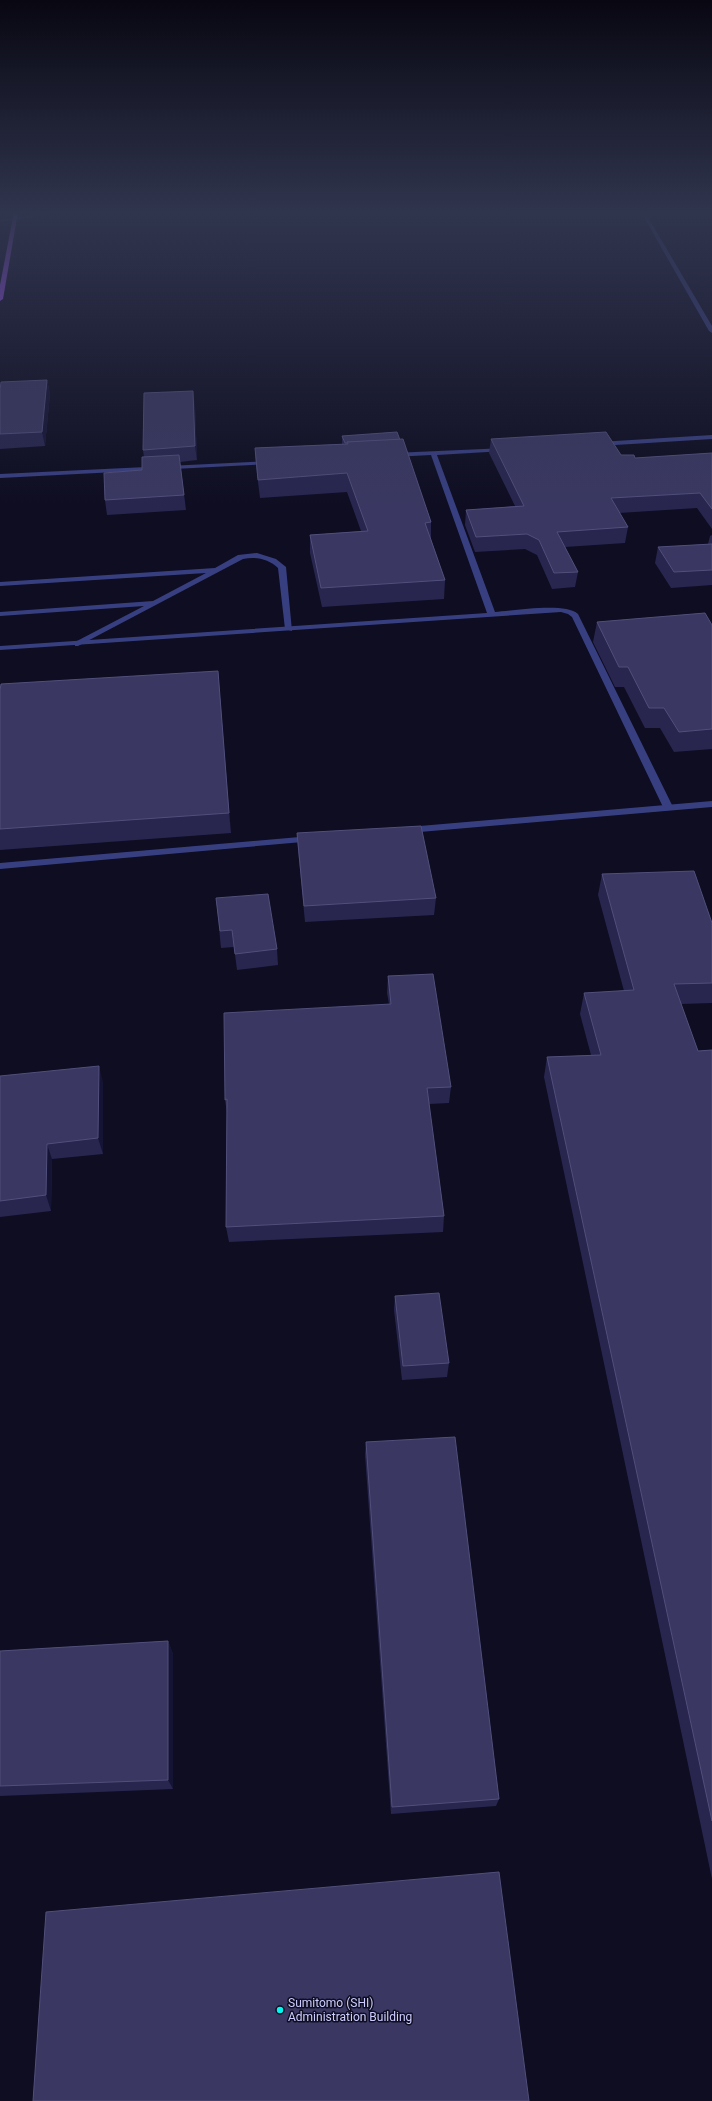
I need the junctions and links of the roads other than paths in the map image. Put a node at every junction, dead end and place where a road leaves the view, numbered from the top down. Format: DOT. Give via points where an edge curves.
graph roads {
  1 [pos="700,310"];
  2 [pos="712,331"];
  3 [pos="712,437"];
  4 [pos="592,444"];
  5 [pos="512,449"];
  6 [pos="433,453"];
  7 [pos="386,456"];
  8 [pos="275,462"];
  9 [pos="0,476"];
  10 [pos="217,570"];
  11 [pos="0,584"];
  12 [pos="156,603"];
  13 [pos="0,614"];
  14 [pos="492,615"];
  15 [pos="289,629"];
  16 [pos="78,644"];
  17 [pos="0,648"];
  18 [pos="712,804"];
  19 [pos="668,807"];
  20 [pos="397,831"];
  21 [pos="318,838"];
  22 [pos="0,866"];
  1 -- 2 [label="street"];
  3 -- 4 [label="street"];
  5 -- 6 [label="street"];
  6 -- 7 [label="street"];
  6 -- 14 [label="street"];
  8 -- 9 [label="street"];
  10 -- 11 [label="street"];
  10 -- 12 [label="street"];
  10 -- 15 [label="street" via="256,554 278,563 282,567"];
  12 -- 13 [label="street"];
  12 -- 16 [label="street"];
  14 -- 15 [label="street"];
  14 -- 19 [label="street" via="561,610 575,616"];
  15 -- 16 [label="street"];
  16 -- 17 [label="street"];
  18 -- 19 [label="street"];
  19 -- 20 [label="street"];
  21 -- 22 [label="street"];
}
